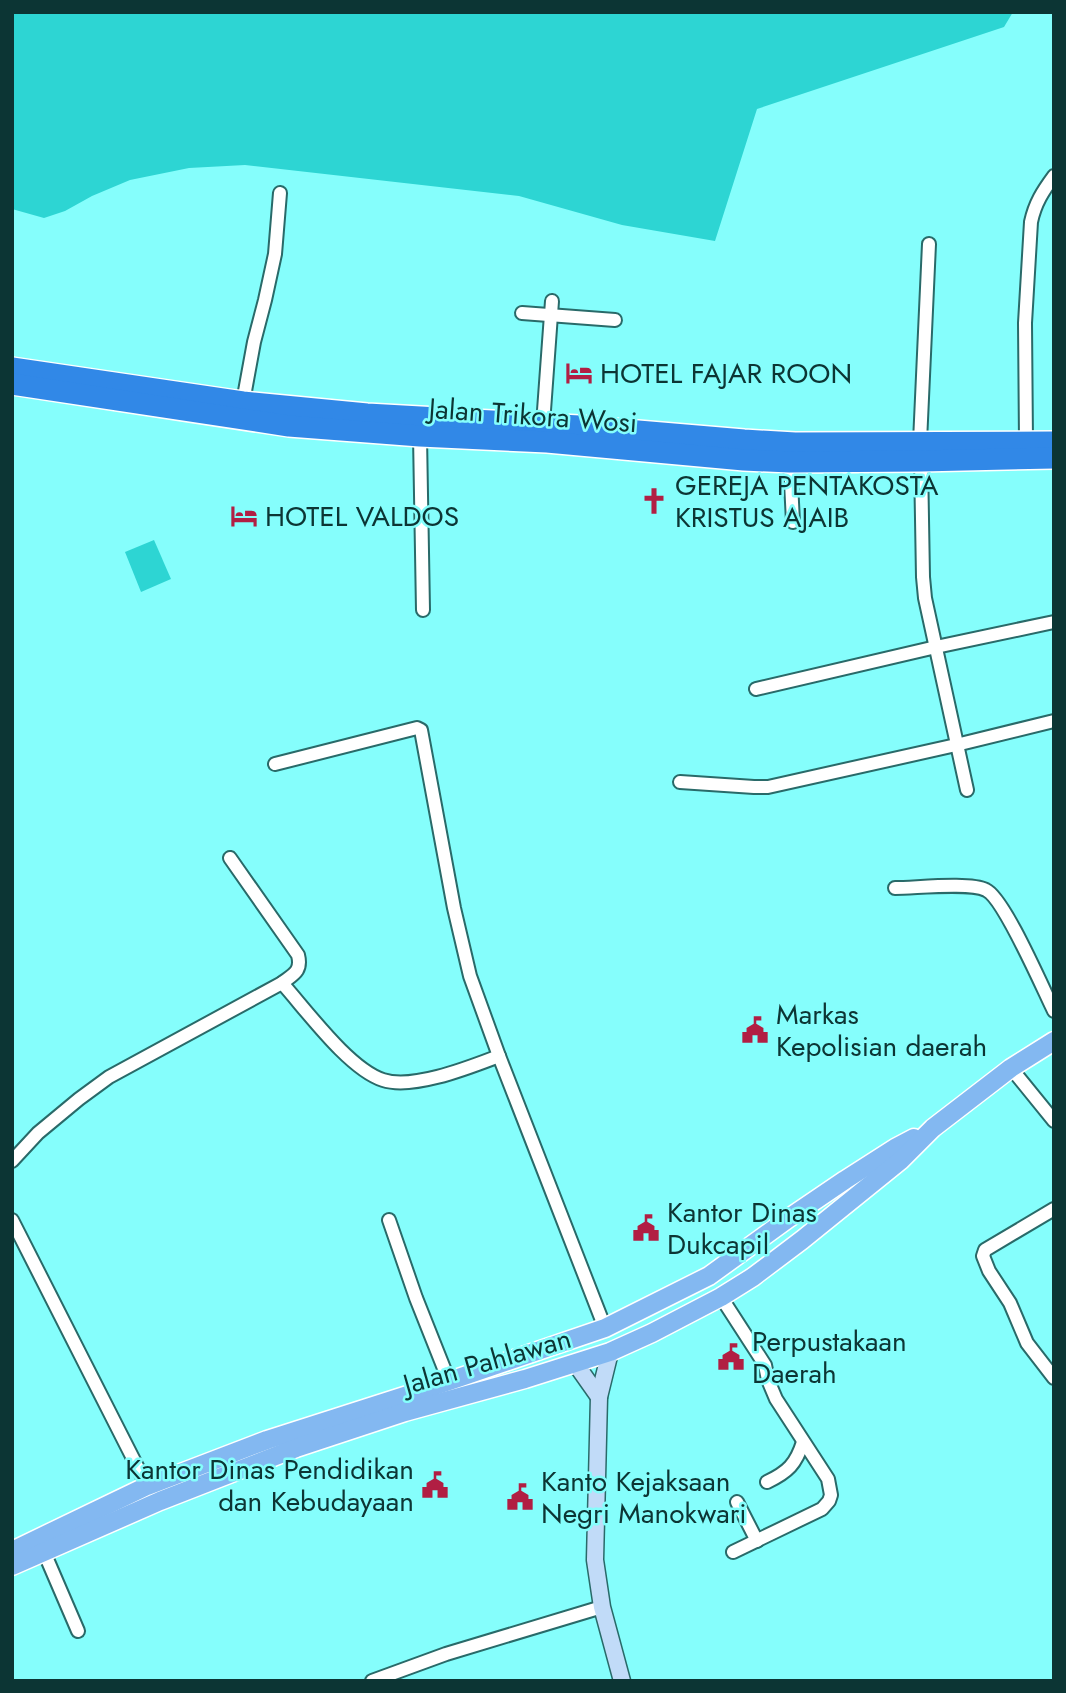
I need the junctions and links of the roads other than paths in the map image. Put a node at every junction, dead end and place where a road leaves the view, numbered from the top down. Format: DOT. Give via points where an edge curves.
graph roads {
  1 [pos="1054,176"];
  2 [pos="280,193"];
  3 [pos="929,244"];
  4 [pos="552,301"];
  5 [pos="522,313"];
  6 [pos="551,315"];
  7 [pos="615,320"];
  8 [pos="12,368"];
  9 [pos="12,384"];
  10 [pos="243,401"];
  11 [pos="543,424"];
  12 [pos="420,436"];
  13 [pos="578,436"];
  14 [pos="1026,442"];
  15 [pos="1054,442"];
  16 [pos="920,452"];
  17 [pos="1054,458"];
  18 [pos="790,462"];
  19 [pos="793,522"];
  20 [pos="423,611"];
  21 [pos="1054,622"];
  22 [pos="936,647"];
  23 [pos="756,689"];
  24 [pos="1054,722"];
  25 [pos="957,745"];
  26 [pos="275,764"];
  27 [pos="680,782"];
  28 [pos="967,790"];
  29 [pos="230,858"];
  30 [pos="895,888"];
  31 [pos="282,984"];
  32 [pos="1054,1010"];
  33 [pos="1054,1041"];
  34 [pos="499,1056"];
  35 [pos="1011,1068"];
  36 [pos="1054,1121"];
  37 [pos="933,1128"];
  38 [pos="12,1161"];
  39 [pos="1053,1212"];
  40 [pos="12,1220"];
  41 [pos="389,1220"];
  42 [pos="722,1297"];
  43 [pos="605,1328"];
  44 [pos="610,1352"];
  45 [pos="519,1358"];
  46 [pos="575,1363"];
  47 [pos="1054,1378"];
  48 [pos="524,1379"];
  49 [pos="449,1381"];
  50 [pos="600,1397"];
  51 [pos="426,1398"];
  52 [pos="803,1442"];
  53 [pos="270,1448"];
  54 [pos="767,1482"];
  55 [pos="147,1486"];
  56 [pos="737,1502"];
  57 [pos="757,1541"];
  58 [pos="12,1551"];
  59 [pos="44,1552"];
  60 [pos="733,1552"];
  61 [pos="12,1566"];
  62 [pos="602,1607"];
  63 [pos="78,1631"];
  64 [pos="372,1681"];
  65 [pos="622,1681"];
  1 -- 14 [label="street" via="1039,198 1031,222 1025,323"];
  2 -- 10 [label="street" via="273,263"];
  3 -- 16 [label="street"];
  4 -- 6 [label="street"];
  5 -- 6 [label="street"];
  6 -- 7 [label="street"];
  6 -- 11 [label="street"];
  8 -- 10 [label="highway, Jalan Trikora Wosi"];
  9 -- 12 [label="highway, Jalan Trikora Wosi" via="289,426"];
  10 -- 11 [label="highway, Jalan Trikora Wosi"];
  11 -- 13 [label="highway, Jalan Trikora Wosi"];
  12 -- 13 [label="highway, Jalan Trikora Wosi"];
  12 -- 20 [label="street"];
  13 -- 16 [label="highway, Jalan Trikora Wosi" via="744,440"];
  13 -- 18 [label="highway, Jalan Trikora Wosi" via="744,460"];
  14 -- 15 [label="highway, Jalan Trikora Wosi"];
  14 -- 16 [label="highway, Jalan Trikora Wosi"];
  16 -- 17 [label="highway, Jalan Trikora Wosi"];
  16 -- 18 [label="highway, Jalan Trikora Wosi"];
  16 -- 22 [label="street" via="923,577"];
  18 -- 19 [label="street"];
  21 -- 22 [label="street"];
  22 -- 23 [label="street"];
  22 -- 25 [label="street"];
  24 -- 25 [label="street"];
  25 -- 27 [label="street" via="768,787"];
  25 -- 28 [label="street"];
  26 -- 34 [label="street" via="421,730 470,976"];
  29 -- 31 [label="street" via="298,955 298,970"];
  30 -- 32 [label="street" via="971,886 988,890 997,899"];
  31 -- 34 [label="street" via="351,1060 383,1080 413,1082"];
  31 -- 38 [label="street" via="109,1077 38,1133"];
  33 -- 35 [label="main road, Jalan Pahlawan"];
  34 -- 43 [label="street"];
  35 -- 36 [label="street"];
  35 -- 37 [label="main road, Jalan Pahlawan"];
  37 -- 42 [label="main road, Jalan Pahlawan" via="901,1160 802,1240"];
  37 -- 43 [label="main road, Jalan Pahlawan" via="845,1180 709,1276"];
  39 -- 47 [label="street" via="985,1250 983,1256 1027,1343"];
  40 -- 55 [label="street"];
  41 -- 49 [label="street"];
  42 -- 44 [label="main road, Jalan Pahlawan"];
  42 -- 52 [label="street" via="765,1365 770,1387"];
  43 -- 45 [label="main road, Jalan Pahlawan"];
  44 -- 46 [label="main road, Jalan Pahlawan"];
  44 -- 50 [label="main road"];
  45 -- 48 [label="main road"];
  45 -- 49 [label="main road, Jalan Pahlawan"];
  46 -- 48 [label="main road, Jalan Pahlawan"];
  46 -- 50 [label="main road"];
  48 -- 51 [label="main road, Jalan Pahlawan"];
  49 -- 51 [label="main road, Jalan Pahlawan"];
  50 -- 62 [label="main road" via="596,1560"];
  51 -- 53 [label="main road, Jalan Pahlawan" via="347,1431"];
  52 -- 54 [label="street" via="792,1466"];
  52 -- 57 [label="street" via="828,1479 829,1501 822,1509"];
  53 -- 55 [label="main road, Jalan Pahlawan"];
  53 -- 59 [label="main road, Jalan Pahlawan"];
  55 -- 58 [label="main road, Jalan Pahlawan"];
  56 -- 57 [label="street"];
  57 -- 60 [label="street"];
  59 -- 61 [label="main road, Jalan Pahlawan"];
  59 -- 63 [label="street"];
  62 -- 64 [label="street"];
  62 -- 65 [label="main road"];
}
